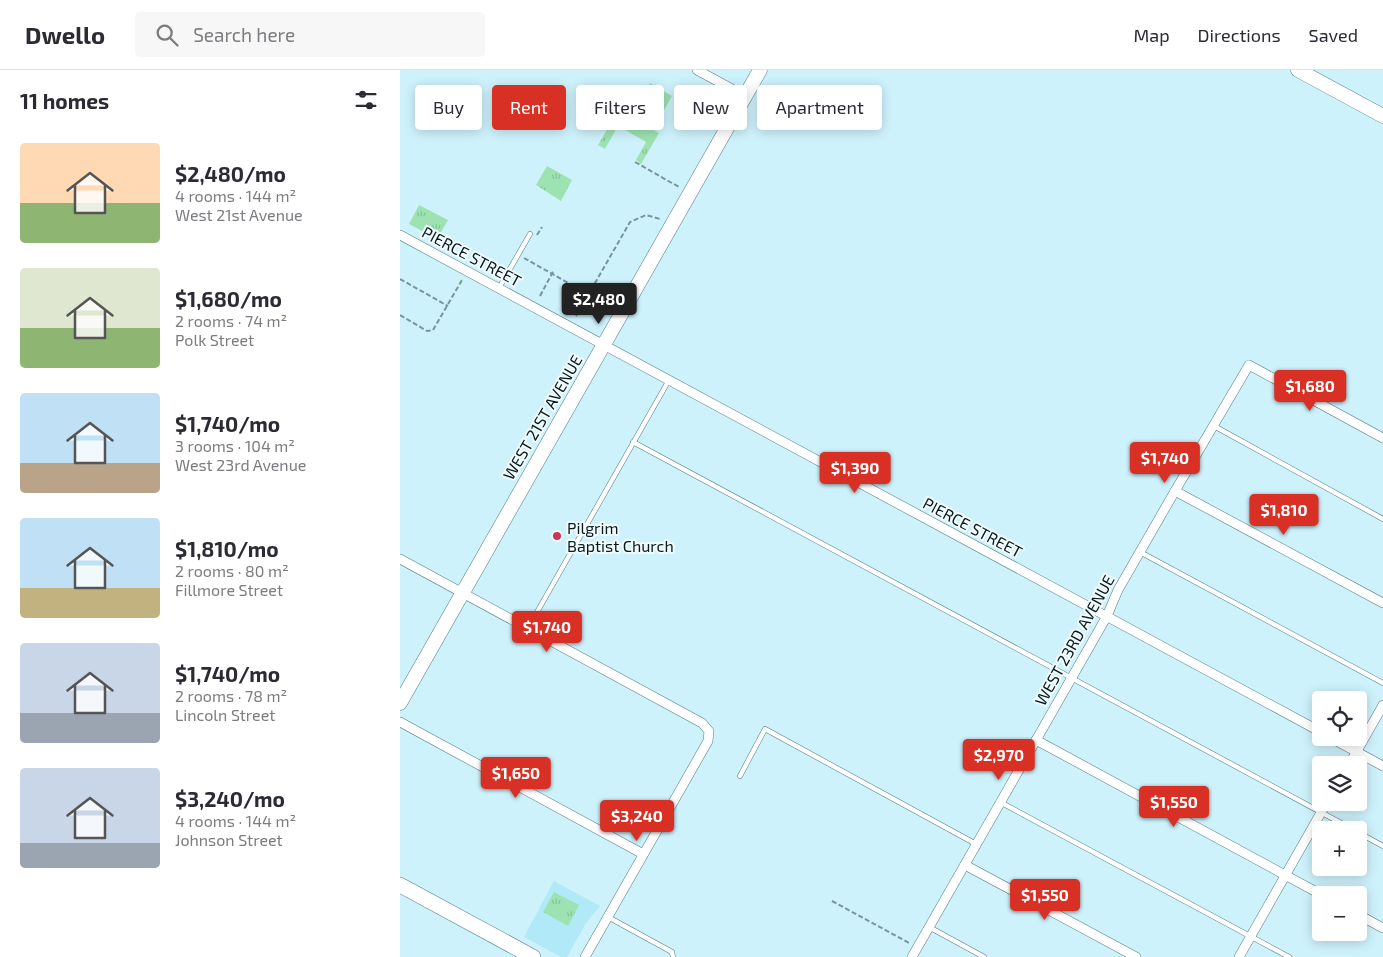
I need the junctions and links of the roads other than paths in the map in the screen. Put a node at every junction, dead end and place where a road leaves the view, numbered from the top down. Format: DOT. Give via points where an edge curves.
graph roads {
  1 [pos="697,70"];
  2 [pos="760,70"];
  3 [pos="1298,70"];
  4 [pos="725,85"];
  5 [pos="747,93"];
  6 [pos="1383,116"];
  7 [pos="726,130"];
  8 [pos="530,234"];
  9 [pos="400,235"];
  10 [pos="499,288"];
  11 [pos="604,345"];
  12 [pos="669,380"];
  13 [pos="1212,425"];
  14 [pos="1383,438"];
  15 [pos="634,442"];
  16 [pos="1175,490"];
  17 [pos="1383,518"];
  18 [pos="1140,552"];
  19 [pos="400,559"];
  20 [pos="462,593"];
  21 [pos="1383,603"];
  22 [pos="1107,616"];
  23 [pos="527,629"];
  24 [pos="1072,678"];
  25 [pos="1383,683"];
  26 [pos="400,703"];
  27 [pos="1383,706"];
  28 [pos="400,722"];
  29 [pos="1312,727"];
  30 [pos="1036,740"];
  31 [pos="1347,746"];
  32 [pos="1357,751"];
  33 [pos="1354,756"];
  34 [pos="1383,766"];
  35 [pos="740,776"];
  36 [pos="1000,802"];
  37 [pos="1321,812"];
  38 [pos="1338,821"];
  39 [pos="1367,837"];
  40 [pos="976,844"];
  41 [pos="1383,846"];
  42 [pos="643,854"];
  43 [pos="965,864"];
  44 [pos="1285,875"];
  45 [pos="400,885"];
  46 [pos="1312,890"];
  47 [pos="607,917"];
  48 [pos="1367,919"];
  49 [pos="929,927"];
  50 [pos="1383,928"];
  51 [pos="1251,936"];
  52 [pos="533,957"];
  53 [pos="585,957"];
  54 [pos="673,957"];
  55 [pos="912,957"];
  56 [pos="984,957"];
  57 [pos="1136,957"];
  58 [pos="1239,957"];
  59 [pos="1289,957"];
  1 -- 4 [label="street"];
  2 -- 5 [label="street, WEST 21ST AVENUE"];
  3 -- 6 [label="street"];
  7 -- 11 [label="street, WEST 21ST AVENUE"];
  8 -- 10 [label="lane"];
  9 -- 10 [label="street, PIERCE STREET"];
  10 -- 11 [label="street, PIERCE STREET"];
  11 -- 12 [label="street, PIERCE STREET"];
  11 -- 20 [label="street, WEST 21ST AVENUE"];
  12 -- 15 [label="lane"];
  12 -- 22 [label="street, PIERCE STREET"];
  13 -- 14 [label="street, WEST 23RD AVENUE" via="1249,365"];
  13 -- 16 [label="street, WEST 23RD AVENUE"];
  13 -- 17 [label="lane"];
  15 -- 23 [label="lane"];
  15 -- 24 [label="lane"];
  16 -- 18 [label="street, WEST 23RD AVENUE"];
  16 -- 21 [label="street"];
  18 -- 22 [label="street, WEST 23RD AVENUE"];
  18 -- 25 [label="lane"];
  19 -- 20 [label="street"];
  20 -- 23 [label="street"];
  20 -- 26 [label="street, WEST 21ST AVENUE"];
  22 -- 24 [label="street, WEST 23RD AVENUE"];
  22 -- 29 [label="street, PIERCE STREET"];
  23 -- 42 [label="street" via="702,723 709,731 708,741"];
  24 -- 30 [label="street, WEST 23RD AVENUE"];
  24 -- 37 [label="lane"];
  27 -- 32 [label="street"];
  28 -- 42 [label="street"];
  30 -- 36 [label="street, WEST 23RD AVENUE"];
  30 -- 44 [label="street"];
  31 -- 32 [label="street"];
  32 -- 33 [label="street"];
  32 -- 34 [label="street"];
  35 -- 40 [label="lane" via="765,729"];
  36 -- 40 [label="street, WEST 23RD AVENUE"];
  36 -- 51 [label="lane"];
  37 -- 38 [label="lane"];
  37 -- 44 [label="street"];
  39 -- 41 [label="lane"];
  40 -- 43 [label="street, WEST 23RD AVENUE"];
  42 -- 47 [label="street"];
  43 -- 49 [label="street, WEST 23RD AVENUE"];
  43 -- 57 [label="street"];
  44 -- 46 [label="street"];
  44 -- 51 [label="street"];
  45 -- 52 [label="main road"];
  47 -- 53 [label="street"];
  47 -- 54 [label="lane" via="672,952"];
  48 -- 50 [label="street"];
  49 -- 55 [label="street, WEST 23RD AVENUE"];
  49 -- 56 [label="lane"];
  51 -- 58 [label="street"];
  51 -- 59 [label="lane"];
}
